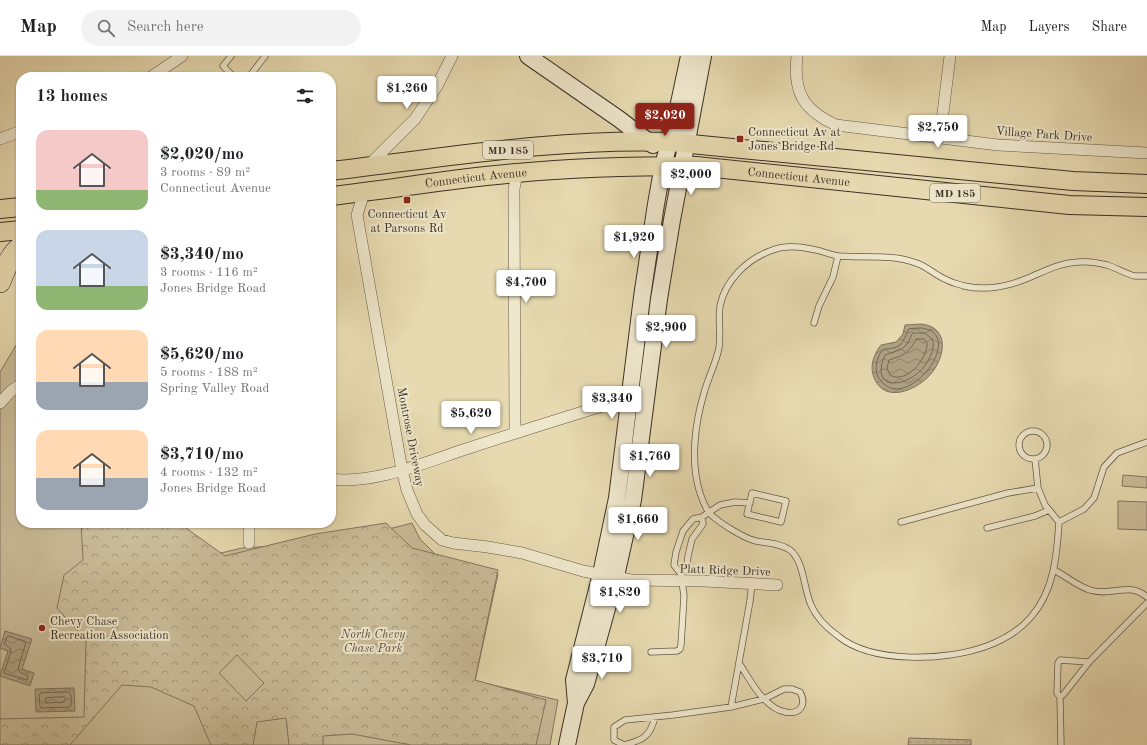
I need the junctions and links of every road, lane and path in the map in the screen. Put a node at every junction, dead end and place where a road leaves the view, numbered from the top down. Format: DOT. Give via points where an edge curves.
graph roads {
  1 [pos="182,56"];
  2 [pos="231,56"];
  3 [pos="265,56"];
  4 [pos="452,56"];
  5 [pos="528,56"];
  6 [pos="689,56"];
  7 [pos="703,56"];
  8 [pos="797,56"];
  9 [pos="950,56"];
  10 [pos="158,72"];
  11 [pos="229,72"];
  12 [pos="253,72"];
  13 [pos="16,133"];
  14 [pos="940,137"];
  15 [pos="0,139"];
  16 [pos="648,141"];
  17 [pos="671,151"];
  18 [pos="1147,153"];
  19 [pos="368,166"];
  20 [pos="682,166"];
  21 [pos="336,170"];
  22 [pos="517,172"];
  23 [pos="1147,184"];
  24 [pos="364,192"];
  25 [pos="336,195"];
  26 [pos="16,207"];
  27 [pos="1147,207"];
  28 [pos="0,209"];
  29 [pos="16,230"];
  30 [pos="0,232"];
  31 [pos="16,251"];
  32 [pos="838,256"];
  33 [pos="1147,276"];
  34 [pos="0,282"];
  35 [pos="814,323"];
  36 [pos="16,388"];
  37 [pos="0,403"];
  38 [pos="612,403"];
  39 [pos="515,433"];
  40 [pos="1147,442"];
  41 [pos="1035,459"];
  42 [pos="402,470"];
  43 [pos="336,480"];
  44 [pos="1038,488"];
  45 [pos="750,503"];
  46 [pos="1049,510"];
  47 [pos="709,512"];
  48 [pos="702,517"];
  49 [pos="901,522"];
  50 [pos="1059,522"];
  51 [pos="249,528"];
  52 [pos="987,528"];
  53 [pos="249,543"];
  54 [pos="1054,570"];
  55 [pos="609,575"];
  56 [pos="681,577"];
  57 [pos="752,583"];
  58 [pos="777,585"];
  59 [pos="1147,597"];
  60 [pos="1147,603"];
  61 [pos="651,652"];
  62 [pos="1089,662"];
  63 [pos="739,663"];
  64 [pos="1060,698"];
  65 [pos="764,699"];
  66 [pos="731,707"];
  67 [pos="655,717"];
  68 [pos="567,745"];
  69 [pos="1061,745"];
  1 -- 10 [label="street"];
  2 -- 11 [label="lane" via="223,66"];
  3 -- 12 [label="lane"];
  4 -- 19 [label="street" via="437,86 415,119"];
  5 -- 16 [label="main road"];
  6 -- 17 [label="main road"];
  7 -- 17 [label="main road"];
  8 -- 14 [label="street, Village Park Drive" via="798,91 808,106 822,118 836,125"];
  9 -- 14 [label="street"];
  13 -- 15 [label="street"];
  14 -- 18 [label="street, Village Park Drive" via="998,145"];
  16 -- 17 [label="main road, Connecticut Avenue / MD 185"];
  16 -- 19 [label="main road, Connecticut Avenue / MD 185" via="510,149"];
  17 -- 20 [label="main road, Connecticut Avenue / MD 185"];
  17 -- 22 [label="main road, Connecticut Avenue / MD 185" via="614,166"];
  17 -- 23 [label="main road, Connecticut Avenue / MD 185" via="1073,181"];
  17 -- 55 [label="main road" via="642,297"];
  19 -- 21 [label="main road, Connecticut Avenue / MD 185"];
  20 -- 27 [label="main road, Connecticut Avenue / MD 185" via="1068,205"];
  20 -- 55 [label="main road" via="659,299 633,500"];
  22 -- 24 [label="main road, Connecticut Avenue / MD 185"];
  22 -- 39 [label="street" via="514,189"];
  24 -- 25 [label="main road, Connecticut Avenue / MD 185"];
  24 -- 42 [label="street, Montrose Driveway" via="358,215"];
  26 -- 28 [label="main road"];
  29 -- 30 [label="main road"];
  31 -- 34 [label="highway"];
  32 -- 33 [label="lane" via="900,258 919,263 947,280 966,286 990,288 1008,286 1059,264 1081,261 1106,265 1133,276"];
  32 -- 35 [label="lane" via="833,277"];
  32 -- 47 [label="lane" via="812,249 790,247 771,250 753,259 738,272 726,289 720,306 719,347 696,420 696,470 700,492"];
  36 -- 37 [label="street"];
  38 -- 39 [label="street"];
  39 -- 42 [label="street"];
  40 -- 50 [label="lane" via="1117,452 1104,467 1094,498 1084,509"];
  41 -- 41 [label="lane" via="1025,457 1019,445 1022,436 1030,431 1039,432 1047,443 1046,452"];
  41 -- 44 [label="lane"];
  42 -- 43 [label="street" via="366,479"];
  42 -- 55 [label="street, Montrose Driveway" via="417,514 425,526 442,540 522,553 583,571"];
  44 -- 46 [label="lane"];
  44 -- 49 [label="lane" via="1008,493"];
  45 -- 45 [label="lane" via="747,514 781,522 786,501 752,493"];
  45 -- 47 [label="lane" via="720,505"];
  46 -- 50 [label="lane"];
  46 -- 52 [label="lane"];
  47 -- 48 [label="lane"];
  47 -- 54 [label="lane" via="743,537 775,544 790,551 799,563 811,607 825,626 841,639 866,651 912,657 949,655 986,646 1012,634 1032,617 1043,599"];
  48 -- 56 [label="lane" via="703,524 692,539 687,566"];
  48 -- 56 [label="lane" via="693,519 683,531 674,565"];
  50 -- 54 [label="lane"];
  51 -- 53 [label="street"];
  54 -- 59 [label="lane" via="1089,590 1100,592 1130,589"];
  55 -- 56 [label="street, Platt Ridge Drive" via="631,580"];
  55 -- 68 [label="main road" via="586,684 576,703"];
  56 -- 57 [label="street, Platt Ridge Drive"];
  56 -- 61 [label="lane" via="684,596 680,649"];
  57 -- 58 [label="street, Platt Ridge Drive"];
  57 -- 63 [label="lane"];
  60 -- 62 [label="lane"];
  62 -- 64 [label="lane"];
  62 -- 64 [label="lane" via="1060,660 1057,693"];
  63 -- 65 [label="lane"];
  63 -- 66 [label="lane"];
  64 -- 69 [label="lane"];
  65 -- 65 [label="lane" via="785,712 799,710 803,704 800,692 792,689 784,689"];
  65 -- 66 [label="lane"];
  66 -- 67 [label="lane"];
  67 -- 67 [label="lane" via="625,720 614,727 614,740 624,745 640,740 649,734"];
}
